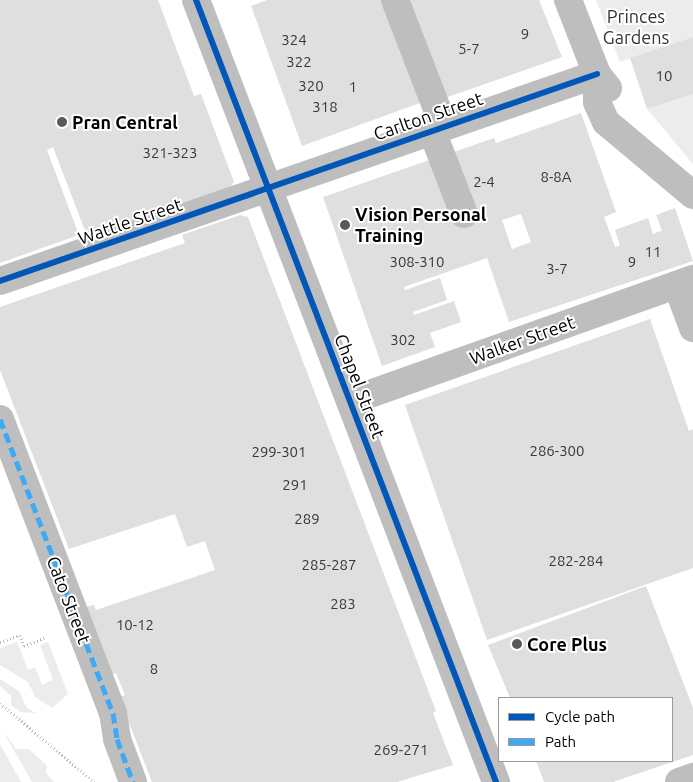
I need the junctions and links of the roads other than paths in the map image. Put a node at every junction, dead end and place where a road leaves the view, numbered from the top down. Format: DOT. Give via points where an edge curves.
graph roads {
  1 [pos="196,0"];
  2 [pos="395,0"];
  3 [pos="568,0"];
  4 [pos="597,74"];
  5 [pos="438,129"];
  6 [pos="268,188"];
  7 [pos="693,196"];
  8 [pos="464,214"];
  9 [pos="0,281"];
  10 [pos="685,282"];
  11 [pos="693,328"];
  12 [pos="350,401"];
  13 [pos="0,419"];
  14 [pos="693,778"];
  15 [pos="489,780"];
  16 [pos="133,782"];
  17 [pos="680,782"];
  1 -- 6 [label="street, Chapel Street"];
  2 -- 5 [label="street"];
  3 -- 4 [label="street"];
  4 -- 5 [label="street, Carlton Street"];
  4 -- 7 [label="street" via="597,102 606,122"];
  5 -- 6 [label="street, Carlton Street"];
  5 -- 8 [label="street"];
  6 -- 9 [label="street, Wattle Street"];
  6 -- 12 [label="street, Chapel Street"];
  10 -- 11 [label="street"];
  10 -- 12 [label="street, Walker Street"];
  12 -- 15 [label="street, Chapel Street"];
  13 -- 16 [label="street, Cato Street" via="113,713 117,739"];
  14 -- 17 [label="street"];
}
